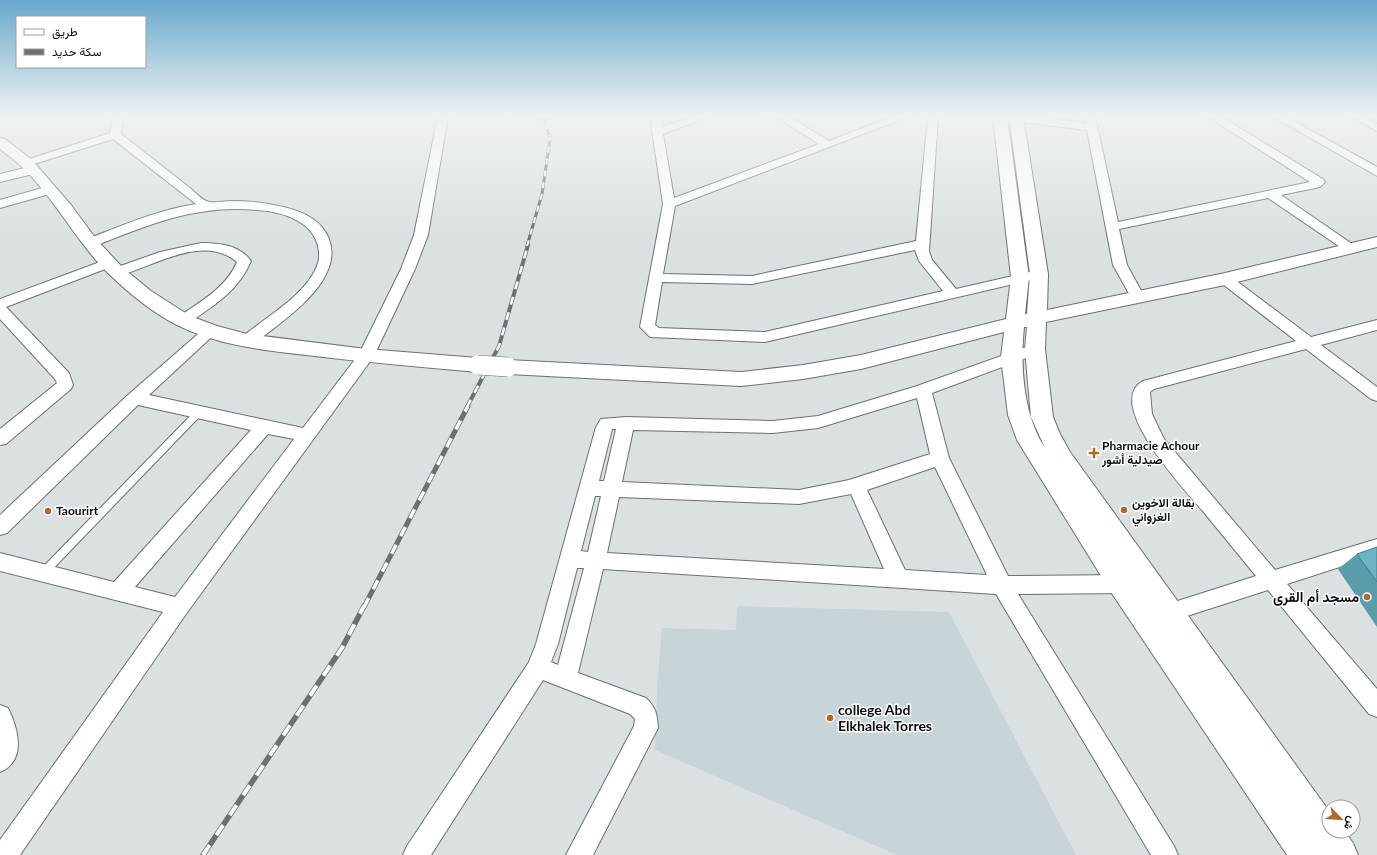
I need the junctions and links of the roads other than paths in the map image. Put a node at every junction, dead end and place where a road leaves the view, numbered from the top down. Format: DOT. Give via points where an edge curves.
graph roads {
  1 [pos="17,156"];
  2 [pos="58,156"];
  3 [pos="142,156"];
  4 [pos="436,156"];
  5 [pos="662,156"];
  6 [pos="799,156"];
  7 [pos="930,156"];
  8 [pos="1012,156"];
  9 [pos="1097,156"];
  10 [pos="1276,156"];
  11 [pos="1348,156"];
  12 [pos="1364,156"];
  13 [pos="1377,163"];
  14 [pos="30,166"];
  15 [pos="1377,172"];
  16 [pos="0,178"];
  17 [pos="49,190"];
  18 [pos="1271,194"];
  19 [pos="0,204"];
  20 [pos="669,204"];
  21 [pos="206,206"];
  22 [pos="1111,227"];
  23 [pos="1377,242"];
  24 [pos="90,243"];
  25 [pos="923,244"];
  26 [pos="1351,248"];
  27 [pos="113,268"];
  28 [pos="1029,275"];
  29 [pos="655,278"];
  30 [pos="1225,278"];
  31 [pos="953,294"];
  32 [pos="1137,296"];
  33 [pos="0,304"];
  34 [pos="0,310"];
  35 [pos="1038,318"];
  36 [pos="183,320"];
  37 [pos="1014,323"];
  38 [pos="1377,325"];
  39 [pos="210,330"];
  40 [pos="247,341"];
  41 [pos="1307,342"];
  42 [pos="1035,349"];
  43 [pos="366,356"];
  44 [pos="1011,357"];
  45 [pos="924,390"];
  46 [pos="1377,395"];
  47 [pos="135,398"];
  48 [pos="199,412"];
  49 [pos="626,423"];
  50 [pos="264,427"];
  51 [pos="307,435"];
  52 [pos="0,439"];
  53 [pos="940,458"];
  54 [pos="856,485"];
  55 [pos="588,488"];
  56 [pos="612,489"];
  57 [pos="0,527"];
  58 [pos="1377,547"];
  59 [pos="570,559"];
  60 [pos="596,559"];
  61 [pos="0,562"];
  62 [pos="42,574"];
  63 [pos="899,580"];
  64 [pos="1272,581"];
  65 [pos="1148,583"];
  66 [pos="1120,584"];
  67 [pos="1002,585"];
  68 [pos="118,592"];
  69 [pos="179,607"];
  70 [pos="1169,612"];
  71 [pos="1146,620"];
  72 [pos="538,668"];
  73 [pos="566,678"];
  74 [pos="1377,706"];
  75 [pos="0,716"];
  76 [pos="0,760"];
  77 [pos="5,855"];
  78 [pos="416,855"];
  79 [pos="579,855"];
  80 [pos="1165,855"];
  81 [pos="1307,855"];
  82 [pos="1341,855"];
  1 -- 14 [label="main road"];
  2 -- 14 [label="street"];
  3 -- 21 [label="street"];
  4 -- 43 [label="street" via="421,235 408,269"];
  5 -- 20 [label="street"];
  6 -- 20 [label="street"];
  7 -- 25 [label="street"];
  8 -- 28 [label="main road"];
  9 -- 22 [label="street"];
  10 -- 18 [label="street" via="1318,182"];
  11 -- 15 [label="street"];
  12 -- 13 [label="street"];
  14 -- 16 [label="street"];
  14 -- 17 [label="main road"];
  17 -- 19 [label="street"];
  17 -- 24 [label="main road"];
  18 -- 22 [label="street"];
  18 -- 26 [label="street"];
  20 -- 29 [label="street"];
  21 -- 24 [label="street" via="142,222"];
  21 -- 40 [label="street" via="237,204 266,207 294,215 314,225 326,248 324,265 314,282 293,305"];
  22 -- 32 [label="street" via="1120,265"];
  23 -- 26 [label="main road"];
  24 -- 27 [label="main road"];
  25 -- 29 [label="street" via="752,280"];
  25 -- 31 [label="street" via="922,252 926,261"];
  26 -- 30 [label="main road"];
  27 -- 33 [label="street"];
  27 -- 36 [label="main road" via="144,295"];
  27 -- 36 [label="street" via="192,248 227,248 239,254 244,261 242,270 233,281"];
  28 -- 31 [label="street"];
  28 -- 35 [label="main road"];
  28 -- 37 [label="main road"];
  29 -- 31 [label="street" via="647,327 655,333 764,336"];
  30 -- 32 [label="main road"];
  30 -- 41 [label="street"];
  32 -- 35 [label="main road"];
  34 -- 52 [label="street" via="63,377 65,385"];
  35 -- 37 [label="main road"];
  35 -- 42 [label="main road"];
  36 -- 39 [label="main road"];
  37 -- 43 [label="main road, bridge" via="861,362 760,378 508,367"];
  37 -- 44 [label="main road"];
  38 -- 41 [label="street"];
  39 -- 40 [label="main road"];
  39 -- 47 [label="street"];
  40 -- 43 [label="main road"];
  41 -- 46 [label="street"];
  41 -- 64 [label="street" via="1142,389 1144,415 1151,435"];
  42 -- 44 [label="street"];
  42 -- 65 [label="main road" via="1042,417 1049,435"];
  43 -- 51 [label="street"];
  44 -- 45 [label="street"];
  44 -- 66 [label="main road" via="1019,415 1028,440"];
  45 -- 49 [label="street" via="818,422 801,424 773,427"];
  45 -- 53 [label="street"];
  47 -- 48 [label="street"];
  47 -- 57 [label="street"];
  48 -- 50 [label="street"];
  48 -- 62 [label="lane"];
  49 -- 55 [label="street" via="612,422 604,427"];
  49 -- 56 [label="street"];
  50 -- 51 [label="street"];
  50 -- 68 [label="street"];
  51 -- 69 [label="street"];
  53 -- 54 [label="street"];
  53 -- 67 [label="street"];
  54 -- 56 [label="street" via="799,497"];
  54 -- 63 [label="street"];
  55 -- 56 [label="street"];
  55 -- 59 [label="street"];
  56 -- 60 [label="street"];
  58 -- 64 [label="street"];
  59 -- 60 [label="street"];
  59 -- 72 [label="street"];
  60 -- 63 [label="street"];
  60 -- 73 [label="street"];
  61 -- 62 [label="street"];
  62 -- 68 [label="street"];
  63 -- 67 [label="street"];
  64 -- 70 [label="street"];
  64 -- 74 [label="street"];
  65 -- 66 [label="street"];
  65 -- 70 [label="main road"];
  66 -- 67 [label="street"];
  66 -- 71 [label="main road"];
  67 -- 80 [label="street"];
  68 -- 69 [label="street"];
  69 -- 77 [label="street"];
  70 -- 71 [label="street"];
  70 -- 82 [label="main road"];
  71 -- 81 [label="main road"];
  72 -- 73 [label="street"];
  72 -- 78 [label="street"];
  73 -- 79 [label="street" via="638,706 646,714 646,728"];
  75 -- 76 [label="street" via="7,730 7,745"];
}
